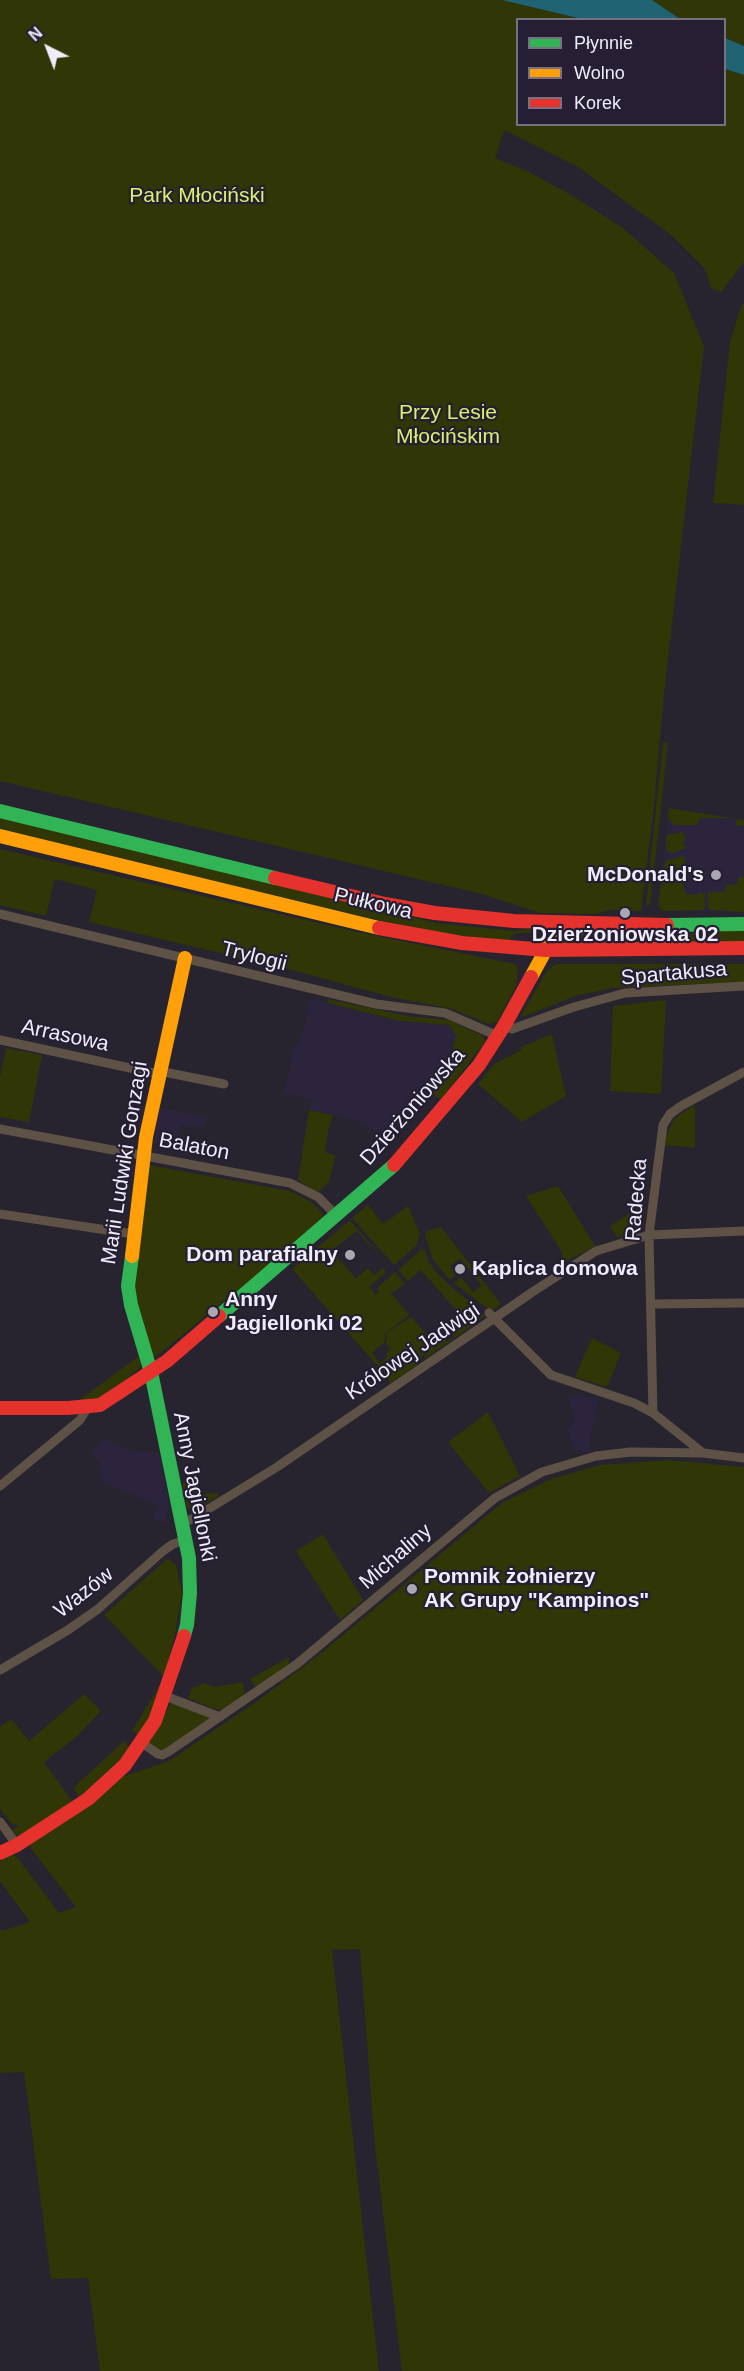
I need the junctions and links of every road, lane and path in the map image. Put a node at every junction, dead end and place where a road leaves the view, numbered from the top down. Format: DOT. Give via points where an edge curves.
graph roads {
  1 [pos="0,811"];
  2 [pos="0,836"];
  3 [pos="0,914"];
  4 [pos="597,923"];
  5 [pos="744,924"];
  6 [pos="744,948"];
  7 [pos="546,950"];
  8 [pos="184,958"];
  9 [pos="744,986"];
  10 [pos="501,1031"];
  11 [pos="0,1040"];
  12 [pos="159,1072"];
  13 [pos="744,1072"];
  14 [pos="224,1084"];
  15 [pos="0,1129"];
  16 [pos="144,1156"];
  17 [pos="0,1214"];
  18 [pos="337,1216"];
  19 [pos="744,1231"];
  20 [pos="133,1234"];
  21 [pos="649,1235"];
  22 [pos="744,1303"];
  23 [pos="652,1304"];
  24 [pos="495,1319"];
  25 [pos="151,1372"];
  26 [pos="88,1407"];
  27 [pos="0,1408"];
  28 [pos="653,1413"];
  29 [pos="703,1453"];
  30 [pos="744,1458"];
  31 [pos="0,1486"];
  32 [pos="182,1523"];
  33 [pos="186,1540"];
  34 [pos="0,1670"];
  35 [pos="165,1696"];
  36 [pos="220,1717"];
  37 [pos="142,1743"];
  38 [pos="0,1822"];
  39 [pos="17,1845"];
  40 [pos="0,1853"];
  1 -- 4 [label="main road, Pułkowa" via="419,911 497,920"];
  2 -- 7 [label="main road, Pułkowa" via="400,933"];
  3 -- 8 [label="street, Trylogii"];
  4 -- 5 [label="main road, Pułkowa"];
  4 -- 7 [label="main road, Dzierżoniowska" via="562,933"];
  6 -- 7 [label="main road, Pułkowa"];
  7 -- 10 [label="main road, Dzierżoniowska"];
  8 -- 10 [label="street, Trylogii" via="376,1004 445,1012"];
  8 -- 12 [label="main road, Marii Ludwiki Gonzagi"];
  9 -- 10 [label="street, Spartakusa" via="625,993"];
  10 -- 18 [label="main road, Dzierżoniowska" via="473,1072 401,1159"];
  11 -- 12 [label="street, Arrasowa"];
  12 -- 14 [label="street, Arrasowa"];
  12 -- 16 [label="main road, Marii Ludwiki Gonzagi"];
  13 -- 21 [label="street, Radecka" via="681,1106 665,1120"];
  15 -- 16 [label="street, Balaton"];
  16 -- 18 [label="street, Balaton" via="290,1183 318,1197"];
  16 -- 20 [label="main road, Marii Ludwiki Gonzagi"];
  17 -- 20 [label="street"];
  18 -- 25 [label="main road, Dzierżoniowska"];
  19 -- 21 [label="street, Królowej Jadwigi"];
  20 -- 25 [label="main road, Marii Ludwiki Gonzagi" via="129,1293"];
  21 -- 23 [label="street, Radecka"];
  21 -- 24 [label="street, Królowej Jadwigi" via="616,1244 576,1262"];
  22 -- 23 [label="street"];
  23 -- 28 [label="street, Radecka"];
  24 -- 28 [label="street" via="550,1375 613,1395"];
  24 -- 32 [label="street, Królowej Jadwigi" via="277,1467"];
  25 -- 26 [label="main road, Dzierżoniowska" via="100,1405"];
  25 -- 32 [label="main road, Anny Jagiellonki"];
  26 -- 27 [label="main road"];
  26 -- 31 [label="street" via="80,1420"];
  28 -- 29 [label="street"];
  29 -- 30 [label="street, Michaliny"];
  29 -- 36 [label="street, Michaliny" via="631,1452 596,1456 524,1481 467,1519 297,1664"];
  32 -- 33 [label="main road, Anny Jagiellonki"];
  33 -- 34 [label="street, Wazów" via="163,1551 98,1609 68,1630"];
  33 -- 35 [label="main road, Anny Jagiellonki" via="190,1593 187,1625"];
  35 -- 36 [label="street"];
  35 -- 37 [label="main road, Anny Jagiellonki"];
  36 -- 37 [label="street, Michaliny" via="162,1755"];
  37 -- 39 [label="main road, Anny Jagiellonki" via="125,1765 88,1799"];
  38 -- 39 [label="street"];
  39 -- 40 [label="main road, Anny Jagiellonki"];
}
